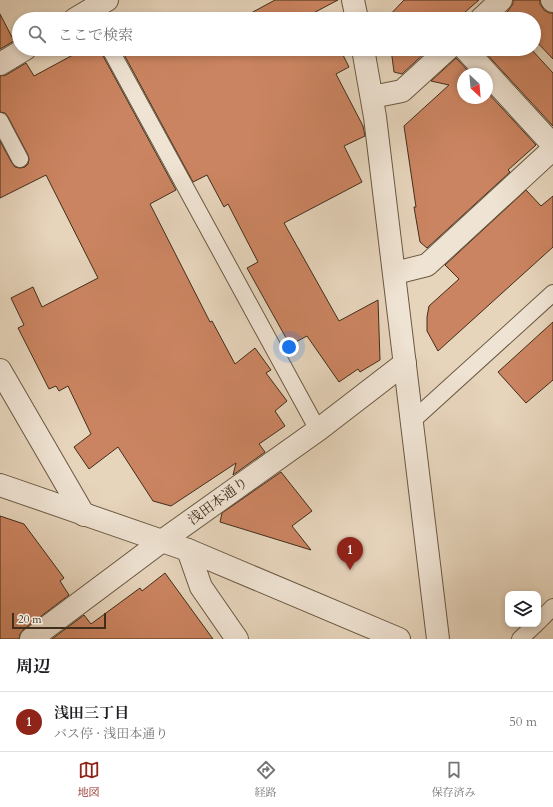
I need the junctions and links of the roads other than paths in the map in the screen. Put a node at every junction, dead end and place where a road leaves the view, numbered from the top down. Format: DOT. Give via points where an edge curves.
graph roads {
  1 [pos="353,0"];
  2 [pos="501,0"];
  3 [pos="356,12"];
  4 [pos="488,12"];
  5 [pos="14,56"];
  6 [pos="114,56"];
  7 [pos="364,56"];
  8 [pos="440,56"];
  9 [pos="471,56"];
  10 [pos="0,64"];
  11 [pos="372,97"];
  12 [pos="0,121"];
  13 [pos="553,146"];
  14 [pos="553,149"];
  15 [pos="20,159"];
  16 [pos="395,273"];
  17 [pos="553,293"];
  18 [pos="405,363"];
  19 [pos="0,370"];
  20 [pos="412,421"];
  21 [pos="318,430"];
  22 [pos="0,485"];
  23 [pos="84,515"];
  24 [pos="162,541"];
  25 [pos="188,550"];
  26 [pos="553,607"];
  27 [pos="541,619"];
  28 [pos="533,627"];
  29 [pos="31,639"];
  30 [pos="237,639"];
  31 [pos="399,639"];
  32 [pos="438,639"];
  33 [pos="520,639"];
  1 -- 3 [label="street"];
  2 -- 4 [label="street"];
  5 -- 10 [label="street"];
  6 -- 21 [label="lane"];
  7 -- 11 [label="street"];
  8 -- 11 [label="street" via="402,91"];
  9 -- 13 [label="street"];
  11 -- 16 [label="street"];
  12 -- 15 [label="lane"];
  14 -- 16 [label="street" via="427,264"];
  16 -- 18 [label="street"];
  17 -- 20 [label="lane"];
  18 -- 20 [label="street"];
  18 -- 21 [label="street, 浅田本通り"];
  19 -- 23 [label="street"];
  20 -- 32 [label="street"];
  21 -- 24 [label="street, 浅田本通り"];
  22 -- 23 [label="street"];
  23 -- 24 [label="street"];
  24 -- 25 [label="street"];
  24 -- 29 [label="street, 浅田本通り"];
  25 -- 30 [label="street" via="201,587"];
  25 -- 31 [label="street"];
  26 -- 27 [label="lane"];
  28 -- 33 [label="lane"];
}
